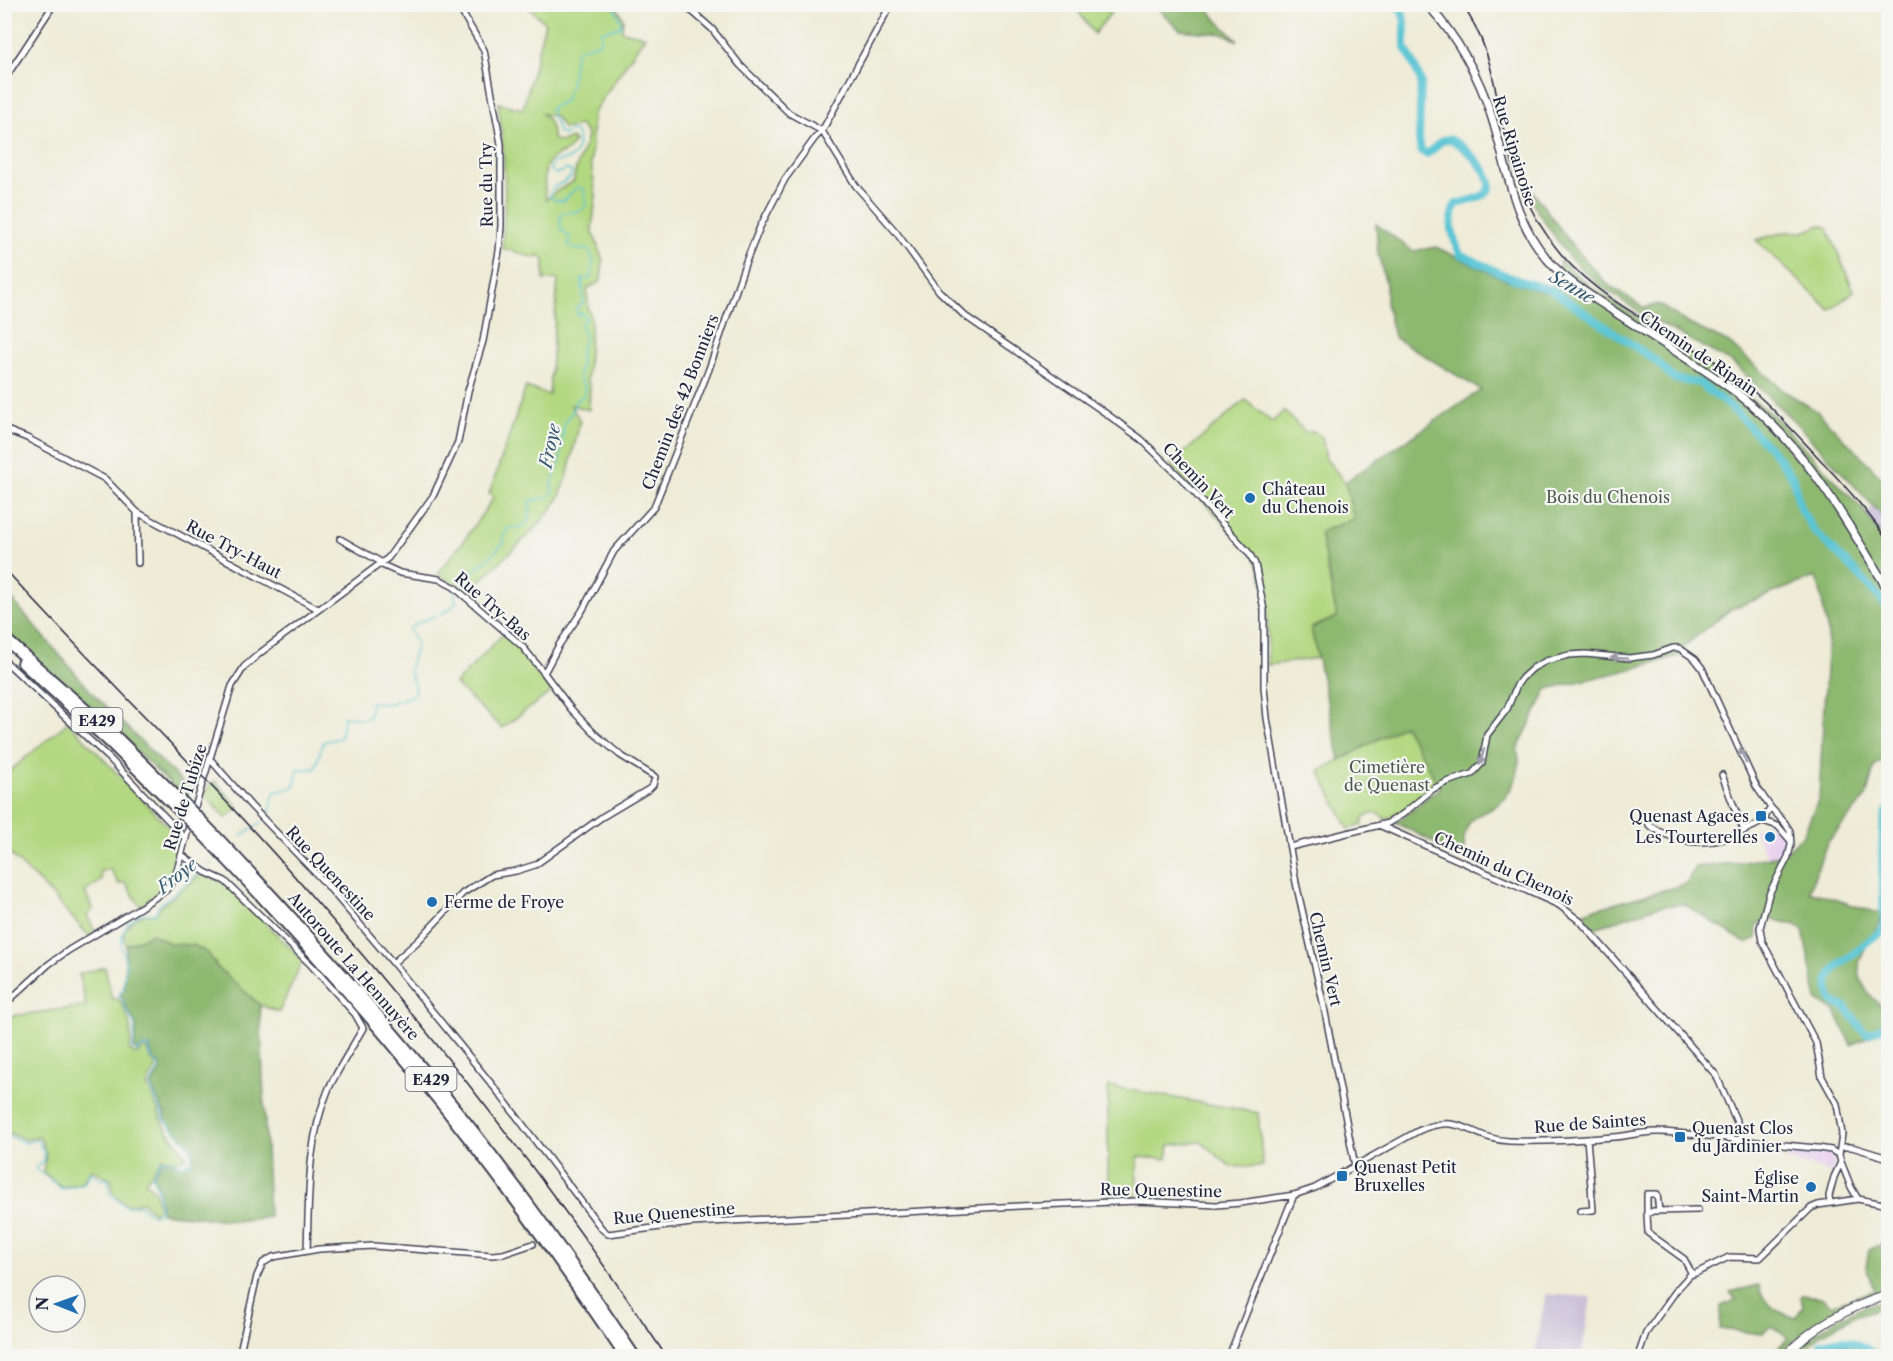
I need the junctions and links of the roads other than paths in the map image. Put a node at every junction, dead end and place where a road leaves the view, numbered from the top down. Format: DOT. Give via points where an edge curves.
graph roads {
  1 [pos="54,4"];
  2 [pos="458,4"];
  3 [pos="680,4"];
  4 [pos="891,4"];
  5 [pos="1427,4"];
  6 [pos="4,80"];
  7 [pos="822,131"];
  8 [pos="1620,315"];
  9 [pos="4,429"];
  10 [pos="137,512"];
  11 [pos="340,539"];
  12 [pos="138,563"];
  13 [pos="382,565"];
  14 [pos="1888,590"];
  15 [pos="318,609"];
  16 [pos="4,638"];
  17 [pos="4,647"];
  18 [pos="4,660"];
  19 [pos="544,673"];
  20 [pos="210,759"];
  21 [pos="1722,775"];
  22 [pos="1771,808"];
  23 [pos="185,811"];
  24 [pos="1648,818"];
  25 [pos="1763,821"];
  26 [pos="1378,825"];
  27 [pos="200,826"];
  28 [pos="1745,831"];
  29 [pos="186,839"];
  30 [pos="1791,840"];
  31 [pos="1290,848"];
  32 [pos="182,855"];
  33 [pos="393,963"];
  34 [pos="4,1005"];
  35 [pos="1587,1139"];
  36 [pos="1742,1140"];
  37 [pos="1841,1147"];
  38 [pos="1839,1155"];
  39 [pos="1888,1158"];
  40 [pos="1841,1162"];
  41 [pos="1355,1166"];
  42 [pos="1294,1195"];
  43 [pos="1858,1199"];
  44 [pos="1830,1202"];
  45 [pos="1888,1205"];
  46 [pos="1698,1210"];
  47 [pos="1580,1211"];
  48 [pos="1659,1211"];
  49 [pos="1647,1214"];
  50 [pos="533,1244"];
  51 [pos="307,1251"];
  52 [pos="1692,1274"];
  53 [pos="1888,1295"];
  54 [pos="239,1356"];
  55 [pos="625,1356"];
  56 [pos="634,1356"];
  57 [pos="1229,1356"];
  58 [pos="1638,1356"];
  59 [pos="1785,1356"];
  1 -- 6 [label="street"];
  2 -- 13 [label="street, Rue du Try" via="484,50 501,144 499,251 460,438 428,504"];
  3 -- 7 [label="street, Chemin Vert" via="712,29 732,56 789,113"];
  4 -- 7 [label="street, Chemin des 42 Bonniers"];
  5 -- 8 [label="street, Rue Ripainoise" via="1458,43 1479,82 1526,229 1559,272"];
  7 -- 19 [label="street, Chemin des 42 Bonniers" via="779,189 760,227 654,507 614,551"];
  7 -- 31 [label="street, Chemin Vert" via="856,186 951,304 1141,439 1249,553 1262,601 1265,701"];
  8 -- 14 [label="street, Chemin de Ripain" via="1735,392 1777,428 1823,484"];
  9 -- 10 [label="street, Rue Try-Haut" via="105,479"];
  10 -- 12 [label="street"];
  10 -- 15 [label="street, Rue Try-Haut"];
  11 -- 13 [label="street, Rue Try-Bas"];
  13 -- 15 [label="street"];
  13 -- 19 [label="street, Rue Try-Bas" via="400,573 444,580 513,637"];
  15 -- 20 [label="street, Rue de Tubize" via="244,667 231,690"];
  16 -- 23 [label="highway, Autoroute La Hennuyère / E429" via="114,735"];
  17 -- 23 [label="highway, Autoroute La Hennuyère / E429"];
  18 -- 29 [label="street" via="110,759"];
  19 -- 33 [label="street, Rue Try-Bas" via="594,733 655,777 653,785 535,865 488,877 463,893"];
  20 -- 29 [label="street, Rue de Tubize"];
  20 -- 33 [label="street, Rue Quenestine"];
  21 -- 28 [label="street"];
  22 -- 25 [label="street"];
  22 -- 26 [label="street, one-way" via="1752,777 1702,668 1686,651 1676,648 1629,658 1569,655 1533,668 1517,685 1507,709 1487,735 1478,770 1433,789 1397,819"];
  22 -- 30 [label="street" via="1790,831"];
  23 -- 27 [label="highway, Autoroute La Hennuyère / E429, bridge"];
  24 -- 28 [label="street" via="1649,825 1660,832 1686,842 1721,841"];
  25 -- 28 [label="street"];
  25 -- 30 [label="street" via="1778,826"];
  26 -- 31 [label="street"];
  26 -- 36 [label="street, Chemin du Chenois" via="1558,905 1575,917 1716,1076"];
  27 -- 55 [label="highway, Autoroute La Hennuyère / E429" via="408,1062 471,1140"];
  27 -- 56 [label="highway, Autoroute La Hennuyère / E429" via="286,910 406,1048 529,1206"];
  29 -- 32 [label="street, Rue de Tubize"];
  30 -- 37 [label="street" via="1788,858 1769,894 1760,928 1762,941 1816,1043 1822,1077 1838,1104"];
  31 -- 41 [label="street, Chemin Vert"];
  32 -- 34 [label="street, Rue de Tubize" via="165,891 48,964"];
  32 -- 51 [label="street" via="225,881 311,965 363,1028 336,1074 322,1108 310,1172"];
  33 -- 42 [label="street, Rue Quenestine" via="608,1234 691,1223 1117,1202 1229,1205"];
  35 -- 36 [label="street, Rue de Saintes" via="1660,1132"];
  35 -- 41 [label="street, Rue de Saintes" via="1505,1141 1446,1123 1428,1126"];
  35 -- 47 [label="street" via="1593,1210"];
  36 -- 38 [label="street, Rue de Saintes" via="1831,1150"];
  37 -- 38 [label="street"];
  37 -- 39 [label="street"];
  38 -- 40 [label="street"];
  40 -- 43 [label="street"];
  40 -- 44 [label="street"];
  41 -- 42 [label="street, Rue Quenestine"];
  42 -- 57 [label="street"];
  43 -- 44 [label="street"];
  43 -- 45 [label="street"];
  44 -- 52 [label="street" via="1811,1208 1760,1258 1728,1257"];
  46 -- 48 [label="street"];
  48 -- 49 [label="street"];
  48 -- 49 [label="street" via="1657,1194 1647,1194"];
  49 -- 52 [label="street" via="1648,1233 1684,1259"];
  50 -- 51 [label="street" via="492,1255 373,1246"];
  51 -- 54 [label="street" via="273,1257 263,1263"];
  52 -- 58 [label="street" via="1646,1333"];
  53 -- 59 [label="main road" via="1830,1320"];
}
